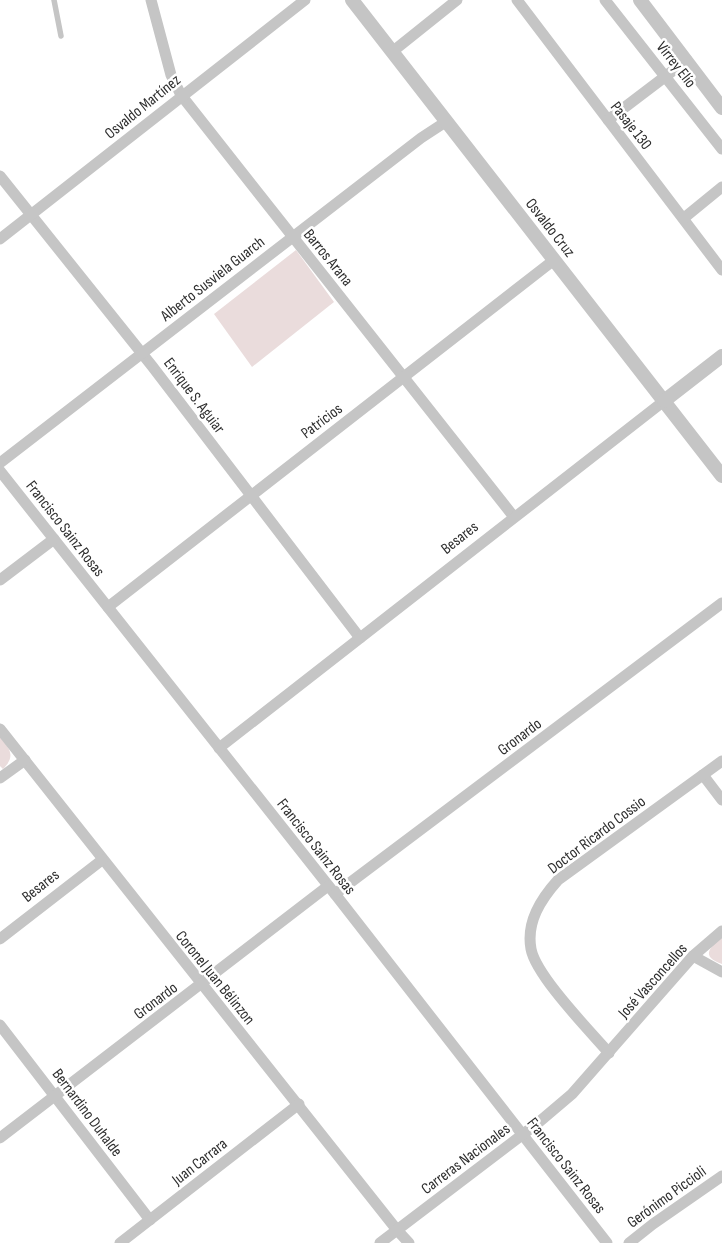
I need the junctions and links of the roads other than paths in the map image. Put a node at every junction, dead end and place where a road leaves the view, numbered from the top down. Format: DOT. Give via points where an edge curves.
graph roads {
  1 [pos="54,0"];
  2 [pos="151,0"];
  3 [pos="305,0"];
  4 [pos="352,0"];
  5 [pos="457,0"];
  6 [pos="517,0"];
  7 [pos="605,0"];
  8 [pos="640,0"];
  9 [pos="61,36"];
  10 [pos="392,52"];
  11 [pos="687,60"];
  12 [pos="666,77"];
  13 [pos="181,95"];
  14 [pos="722,108"];
  15 [pos="608,120"];
  16 [pos="447,121"];
  17 [pos="722,149"];
  18 [pos="0,176"];
  19 [pos="722,187"];
  20 [pos="31,216"];
  21 [pos="684,218"];
  22 [pos="292,237"];
  23 [pos="0,239"];
  24 [pos="554,260"];
  25 [pos="722,270"];
  26 [pos="142,353"];
  27 [pos="722,356"];
  28 [pos="404,377"];
  29 [pos="664,401"];
  30 [pos="0,463"];
  31 [pos="0,471"];
  32 [pos="722,476"];
  33 [pos="250,495"];
  34 [pos="514,517"];
  35 [pos="54,539"];
  36 [pos="0,580"];
  37 [pos="722,603"];
  38 [pos="108,607"];
  39 [pos="360,638"];
  40 [pos="0,729"];
  41 [pos="6,744"];
  42 [pos="219,748"];
  43 [pos="25,760"];
  44 [pos="722,761"];
  45 [pos="703,775"];
  46 [pos="0,778"];
  47 [pos="722,800"];
  48 [pos="102,860"];
  49 [pos="331,890"];
  50 [pos="722,931"];
  51 [pos="0,938"];
  52 [pos="693,956"];
  53 [pos="722,972"];
  54 [pos="202,985"];
  55 [pos="0,1025"];
  56 [pos="609,1053"];
  57 [pos="55,1096"];
  58 [pos="299,1104"];
  59 [pos="523,1134"];
  60 [pos="0,1138"];
  61 [pos="722,1176"];
  62 [pos="150,1220"];
  63 [pos="397,1230"];
  64 [pos="120,1243"];
  65 [pos="380,1243"];
  66 [pos="409,1243"];
  67 [pos="607,1243"];
  68 [pos="629,1243"];
  1 -- 9 [label="lane"];
  2 -- 13 [label="street, Barros Arana" via="171,75"];
  3 -- 13 [label="street, Osvaldo Martínez"];
  4 -- 10 [label="street, Osvaldo Cruz"];
  5 -- 10 [label="street"];
  6 -- 15 [label="street, Pasaje 130"];
  7 -- 12 [label="street, Virrey Elío"];
  8 -- 11 [label="street, Virrey Elío"];
  10 -- 16 [label="street, Osvaldo Cruz"];
  11 -- 12 [label="street"];
  11 -- 14 [label="street, Virrey Elío"];
  12 -- 15 [label="street"];
  12 -- 17 [label="street, Virrey Elío"];
  13 -- 20 [label="street, Osvaldo Martínez"];
  13 -- 22 [label="street, Barros Arana"];
  15 -- 21 [label="street, Pasaje 130"];
  16 -- 22 [label="street, Alberto Susviela Guarch"];
  16 -- 24 [label="street, Osvaldo Cruz"];
  18 -- 20 [label="street, Enrique S. Aguiar"];
  19 -- 21 [label="street"];
  20 -- 23 [label="street, Osvaldo Martínez"];
  20 -- 26 [label="street, Enrique S. Aguiar"];
  21 -- 25 [label="street, Pasaje 130"];
  22 -- 26 [label="street, Alberto Susviela Guarch"];
  22 -- 28 [label="street, Barros Arana"];
  24 -- 28 [label="street, Patricios"];
  24 -- 29 [label="street, Osvaldo Cruz"];
  26 -- 30 [label="street, Alberto Susviela Guarch"];
  26 -- 33 [label="street, Enrique S. Aguiar"];
  27 -- 29 [label="street, Besares"];
  28 -- 33 [label="street, Patricios"];
  28 -- 34 [label="street, Barros Arana"];
  29 -- 32 [label="street, Osvaldo Cruz"];
  29 -- 34 [label="street, Besares"];
  31 -- 35 [label="street, Francisco Sainz Rosas"];
  33 -- 38 [label="street, Patricios"];
  33 -- 39 [label="street, Enrique S. Aguiar"];
  34 -- 39 [label="street, Besares"];
  35 -- 36 [label="street"];
  35 -- 38 [label="street, Francisco Sainz Rosas"];
  37 -- 49 [label="street, Gronardo"];
  38 -- 42 [label="street, Francisco Sainz Rosas"];
  39 -- 42 [label="street, Besares"];
  40 -- 41 [label="street, Coronel Juan Bélinzon"];
  41 -- 43 [label="street, Coronel Juan Bélinzon"];
  42 -- 49 [label="street, Francisco Sainz Rosas"];
  43 -- 46 [label="street"];
  43 -- 48 [label="street, Coronel Juan Bélinzon"];
  44 -- 45 [label="street, Doctor Ricardo Cossio"];
  45 -- 47 [label="street"];
  45 -- 56 [label="street, Doctor Ricardo Cossio" via="558,880 535,913 531,949 535,960 555,990"];
  48 -- 51 [label="street, Besares"];
  48 -- 54 [label="street, Coronel Juan Bélinzon"];
  49 -- 54 [label="street, Gronardo"];
  49 -- 59 [label="street, Francisco Sainz Rosas"];
  50 -- 52 [label="street, José Vasconcellos"];
  52 -- 53 [label="street"];
  52 -- 56 [label="street, José Vasconcellos"];
  54 -- 57 [label="street, Gronardo"];
  54 -- 58 [label="street, Coronel Juan Bélinzon"];
  55 -- 57 [label="street, Bernardino Duhalde"];
  56 -- 59 [label="street, Carreras Nacionales" via="572,1094"];
  57 -- 60 [label="street, Gronardo"];
  57 -- 62 [label="street, Bernardino Duhalde"];
  58 -- 62 [label="street, Juan Carrara"];
  58 -- 63 [label="street, Coronel Juan Bélinzon"];
  59 -- 63 [label="street, Carreras Nacionales"];
  59 -- 67 [label="street, Francisco Sainz Rosas"];
  61 -- 68 [label="street, Gerónimo Piccioli"];
  62 -- 64 [label="street, Juan Carrara"];
  63 -- 65 [label="street, Carreras Nacionales"];
  63 -- 66 [label="street, Coronel Juan Bélinzon"];
}
